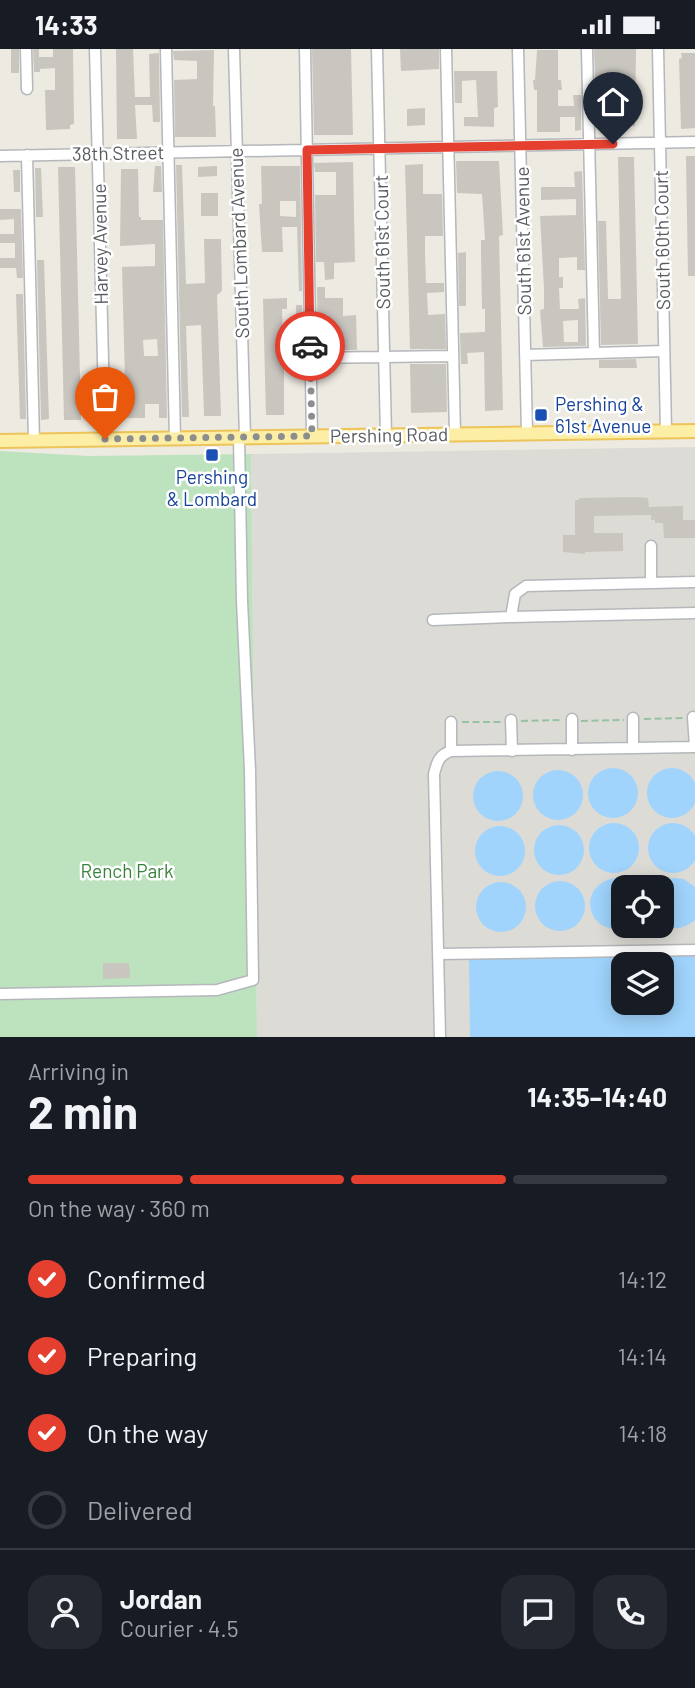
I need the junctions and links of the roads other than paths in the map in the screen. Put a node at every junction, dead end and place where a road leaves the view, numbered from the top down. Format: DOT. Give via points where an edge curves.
graph roads {
  1 [pos="26,49"];
  2 [pos="95,49"];
  3 [pos="166,49"];
  4 [pos="234,49"];
  5 [pos="305,49"];
  6 [pos="377,49"];
  7 [pos="446,49"];
  8 [pos="518,49"];
  9 [pos="587,49"];
  10 [pos="658,49"];
  11 [pos="27,89"];
  12 [pos="695,142"];
  13 [pos="660,143"];
  14 [pos="589,144"];
  15 [pos="520,145"];
  16 [pos="448,147"];
  17 [pos="380,148"];
  18 [pos="307,150"];
  19 [pos="236,151"];
  20 [pos="168,152"];
  21 [pos="98,154"];
  22 [pos="27,155"];
  23 [pos="0,156"];
  24 [pos="664,351"];
  25 [pos="594,353"];
  26 [pos="525,355"];
  27 [pos="453,356"];
  28 [pos="384,357"];
  29 [pos="310,358"];
  30 [pos="666,431"];
  31 [pos="695,431"];
  32 [pos="527,433"];
  33 [pos="455,434"];
  34 [pos="386,435"];
  35 [pos="312,436"];
  36 [pos="242,437"];
  37 [pos="175,438"];
  38 [pos="105,439"];
  39 [pos="34,440"];
  40 [pos="0,441"];
  41 [pos="651,546"];
  42 [pos="695,582"];
  43 [pos="651,583"];
  44 [pos="695,613"];
  45 [pos="511,617"];
  46 [pos="433,620"];
  47 [pos="690,718"];
  48 [pos="633,719"];
  49 [pos="572,720"];
  50 [pos="511,721"];
  51 [pos="454,723"];
  52 [pos="695,747"];
  53 [pos="633,748"];
  54 [pos="572,750"];
  55 [pos="451,751"];
  56 [pos="512,751"];
  57 [pos="695,950"];
  58 [pos="438,954"];
  59 [pos="0,994"];
  60 [pos="440,1037"];
  1 -- 11 [label="street"];
  2 -- 21 [label="street, Harvey Avenue"];
  3 -- 20 [label="street"];
  4 -- 19 [label="street, South Lombard Avenue"];
  5 -- 18 [label="street"];
  6 -- 17 [label="street, South 61st Court"];
  7 -- 16 [label="street"];
  8 -- 15 [label="street, South 61st Avenue"];
  9 -- 14 [label="street"];
  10 -- 13 [label="street, South 60th Court"];
  12 -- 13 [label="street, 38th Street"];
  13 -- 14 [label="street, 38th Street"];
  13 -- 24 [label="street, South 60th Court"];
  14 -- 15 [label="street, 38th Street"];
  14 -- 25 [label="street"];
  15 -- 16 [label="street, 38th Street"];
  15 -- 26 [label="street, South 61st Avenue"];
  16 -- 17 [label="street, 38th Street"];
  16 -- 27 [label="street"];
  17 -- 18 [label="street, 38th Street"];
  17 -- 28 [label="street, South 61st Court"];
  18 -- 19 [label="street, 38th Street"];
  18 -- 29 [label="street"];
  19 -- 20 [label="street, 38th Street"];
  19 -- 36 [label="street, South Lombard Avenue"];
  20 -- 21 [label="street, 38th Street"];
  20 -- 37 [label="street"];
  21 -- 22 [label="street, 38th Street"];
  21 -- 38 [label="street, Harvey Avenue"];
  22 -- 23 [label="street, 38th Street"];
  22 -- 39 [label="street"];
  24 -- 25 [label="street"];
  24 -- 30 [label="street, South 60th Court"];
  25 -- 26 [label="street"];
  26 -- 32 [label="street, South 61st Avenue"];
  27 -- 28 [label="street"];
  27 -- 33 [label="street"];
  28 -- 29 [label="street"];
  28 -- 34 [label="street, South 61st Court"];
  29 -- 35 [label="street"];
  30 -- 31 [label="main road, Pershing Road"];
  30 -- 32 [label="main road, Pershing Road"];
  32 -- 33 [label="main road, Pershing Road"];
  33 -- 34 [label="main road, Pershing Road"];
  34 -- 35 [label="main road, Pershing Road"];
  35 -- 36 [label="main road, Pershing Road"];
  36 -- 37 [label="main road, Pershing Road"];
  36 -- 59 [label="street, South Lombard Avenue" via="253,980 217,990"];
  37 -- 38 [label="main road, Pershing Road"];
  38 -- 39 [label="main road, Pershing Road"];
  39 -- 40 [label="main road, Pershing Road"];
  41 -- 43 [label="street"];
  42 -- 43 [label="street"];
  43 -- 45 [label="street" via="526,586 515,594"];
  44 -- 45 [label="street"];
  45 -- 46 [label="street"];
  47 -- 52 [label="street"];
  48 -- 53 [label="street"];
  49 -- 54 [label="street"];
  50 -- 56 [label="street"];
  51 -- 55 [label="street"];
  52 -- 53 [label="street"];
  53 -- 54 [label="street"];
  54 -- 56 [label="street"];
  55 -- 56 [label="street"];
  55 -- 58 [label="street" via="437,760 434,774"];
  57 -- 58 [label="street"];
  58 -- 60 [label="street"];
}
